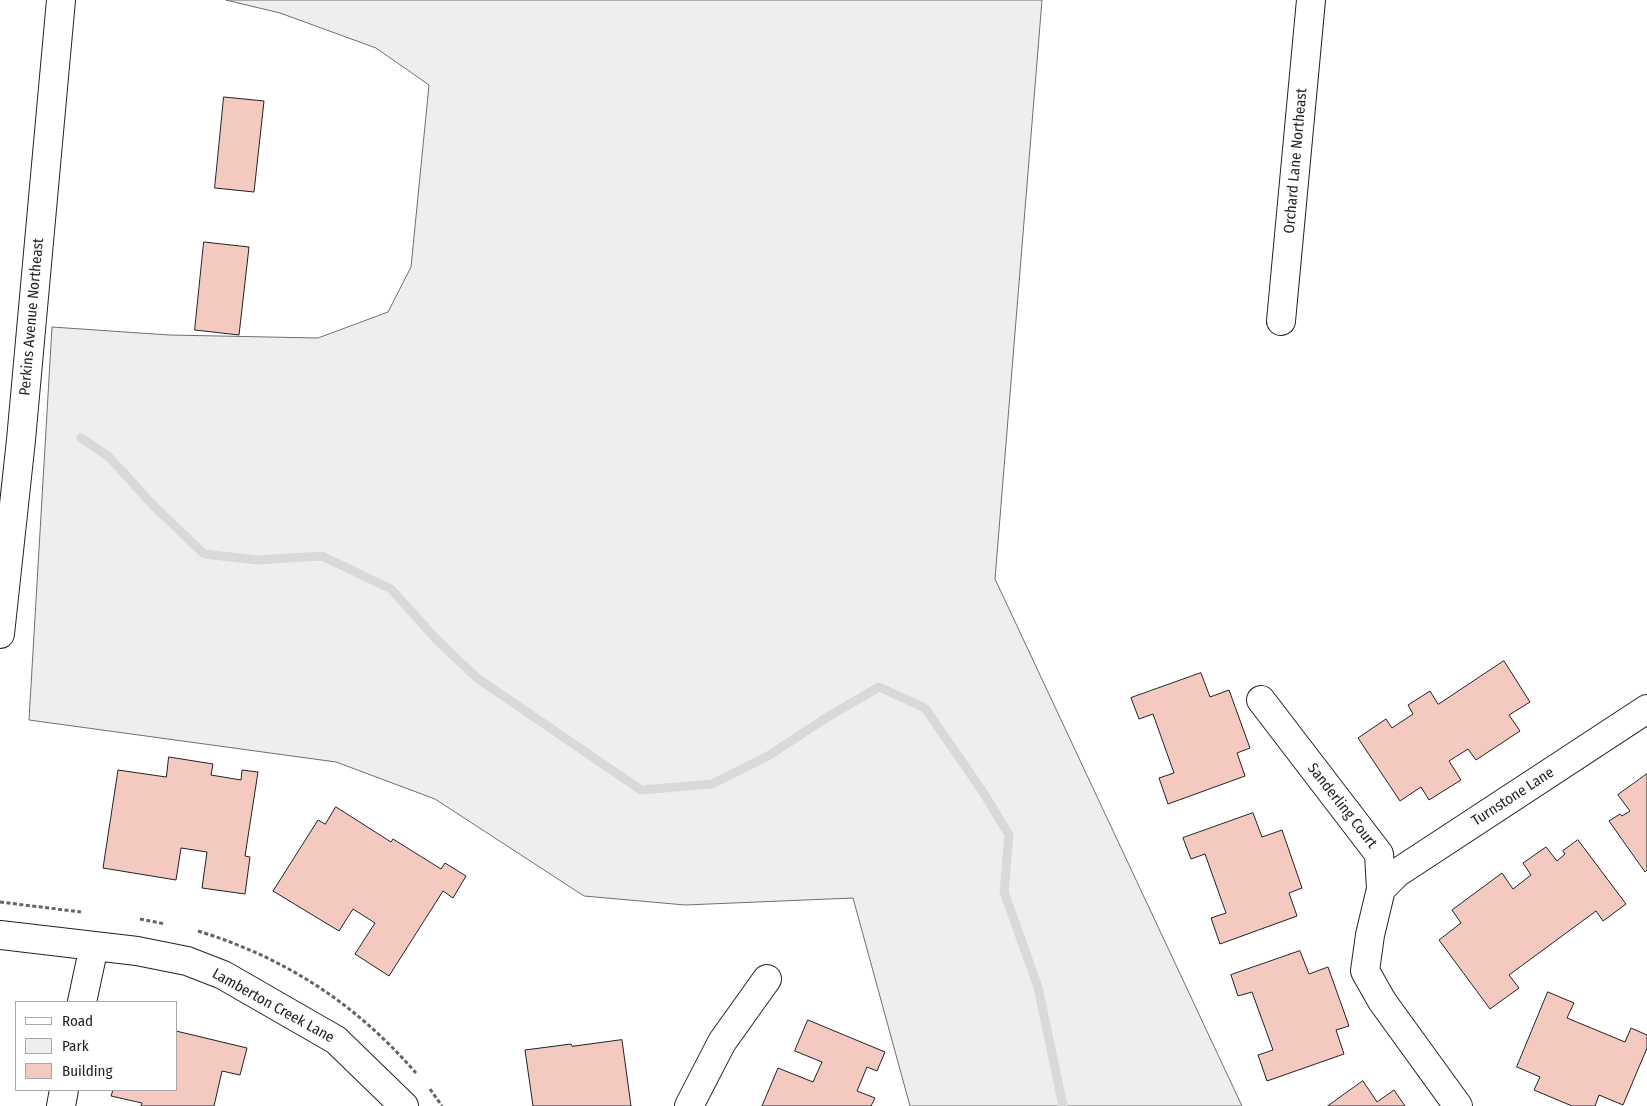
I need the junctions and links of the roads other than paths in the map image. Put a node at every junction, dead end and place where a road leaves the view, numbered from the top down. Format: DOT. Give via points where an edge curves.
graph roads {
  1 [pos="62,0"];
  2 [pos="1311,0"];
  3 [pos="1281,322"];
  4 [pos="0,634"];
  5 [pos="1261,700"];
  6 [pos="1647,709"];
  7 [pos="1381,889"];
  8 [pos="0,935"];
  9 [pos="94,946"];
  10 [pos="767,979"];
  11 [pos="82,1001"];
  12 [pos="64,1091"];
  13 [pos="61,1106"];
  14 [pos="404,1106"];
  15 [pos="689,1106"];
  16 [pos="1458,1106"];
  1 -- 4 [label="street, Perkins Avenue Northeast"];
  2 -- 3 [label="street, Orchard Lane Northeast"];
  5 -- 7 [label="street, Sanderling Court" via="1379,854"];
  6 -- 7 [label="street, Turnstone Lane" via="1397,873"];
  7 -- 16 [label="street, Sanderling Court" via="1365,971 1382,1001"];
  8 -- 9 [label="street, Lamberton Creek Lane"];
  9 -- 11 [label="street"];
  9 -- 14 [label="street, Lamberton Creek Lane" via="187,961 223,975 336,1040"];
  10 -- 15 [label="street" via="722,1042"];
  12 -- 13 [label="street"];
}
